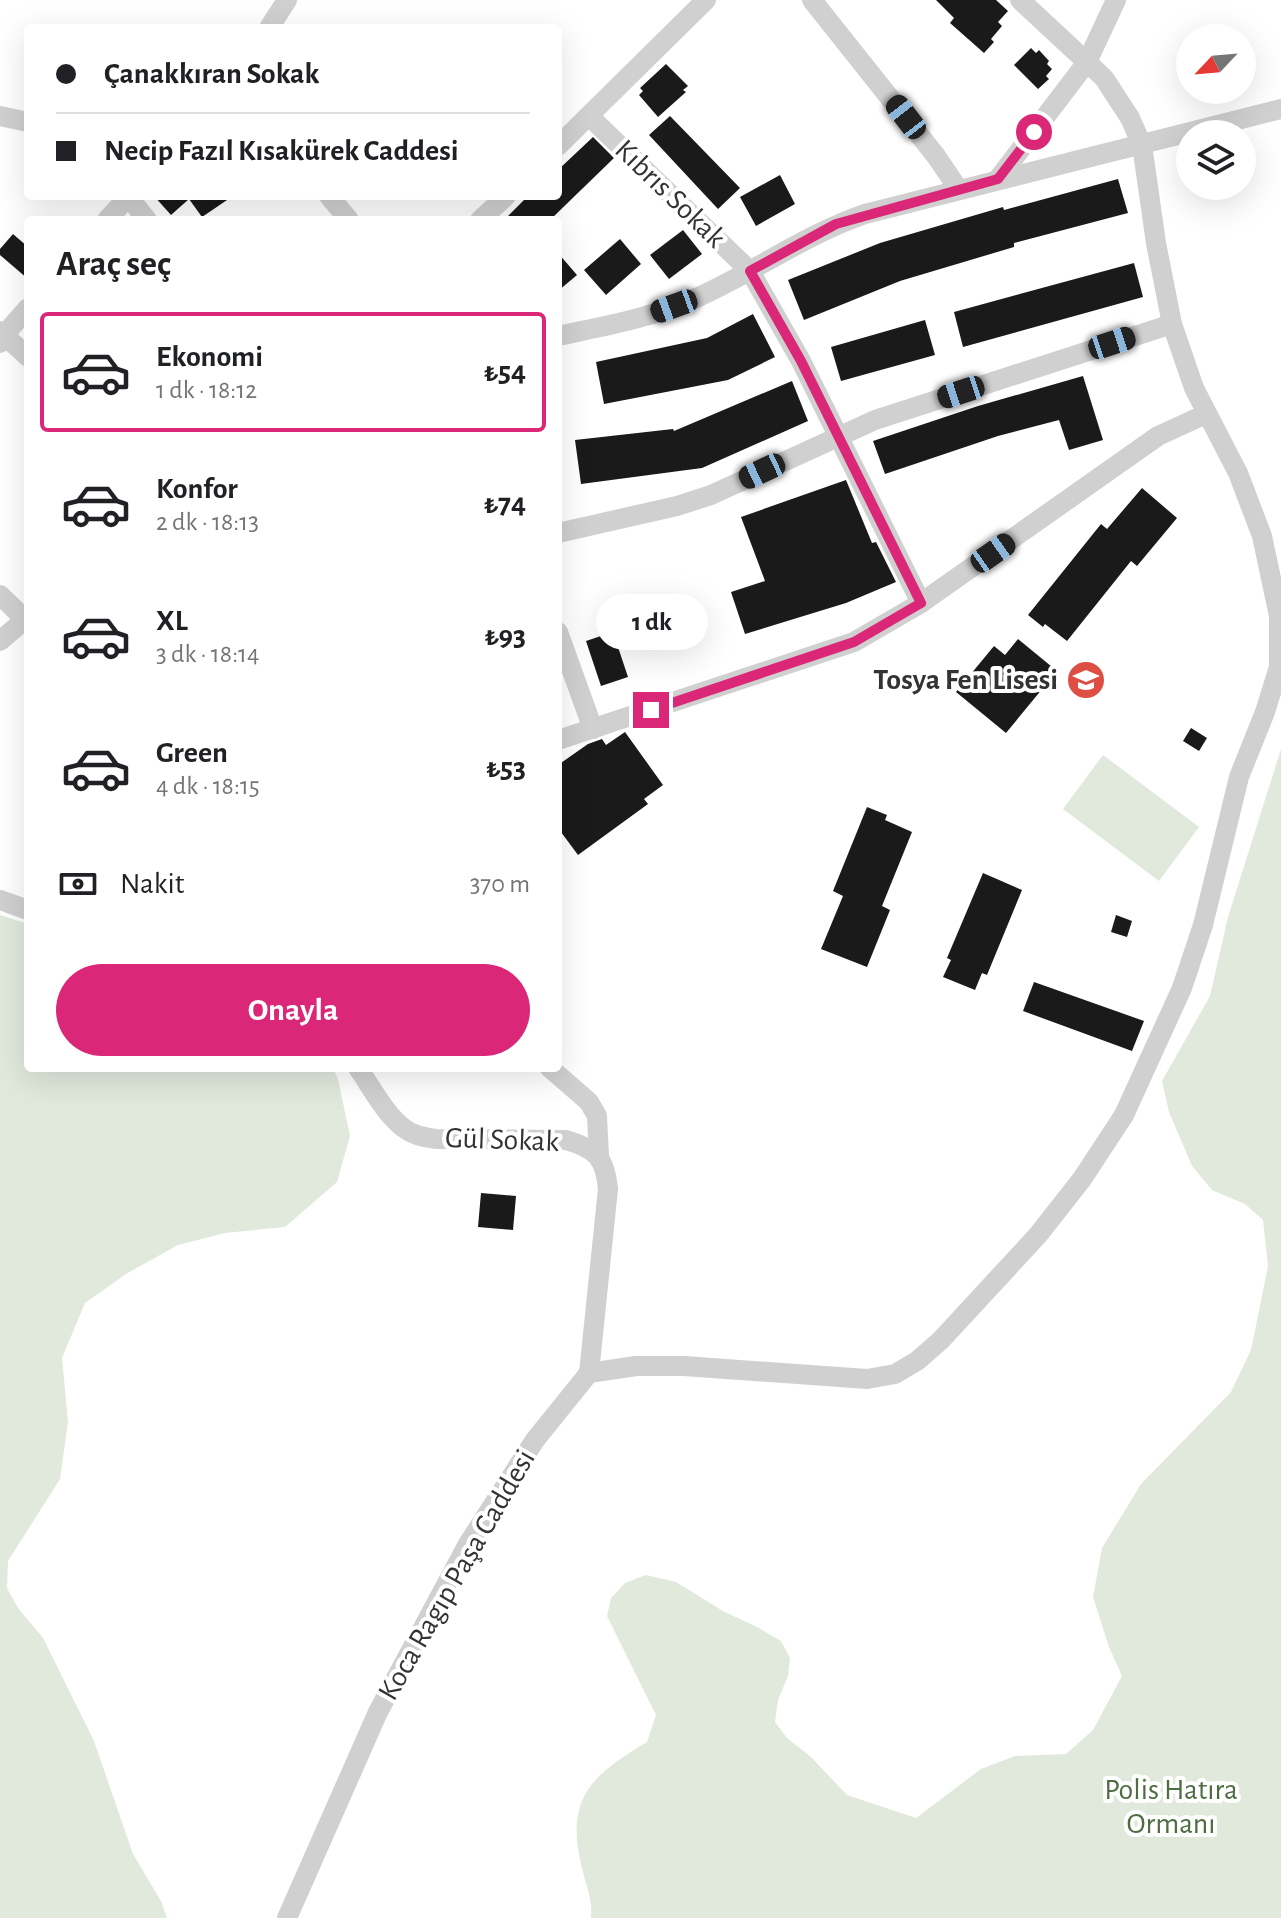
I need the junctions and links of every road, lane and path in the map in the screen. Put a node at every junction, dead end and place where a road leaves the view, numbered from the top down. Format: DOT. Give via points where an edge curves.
graph roads {
  1 [pos="287,0"];
  2 [pos="706,0"];
  3 [pos="812,0"];
  4 [pos="1020,0"];
  5 [pos="1116,0"];
  6 [pos="272,24"];
  7 [pos="1087,62"];
  8 [pos="1281,109"];
  9 [pos="0,116"];
  10 [pos="590,117"];
  11 [pos="24,121"];
  12 [pos="562,142"];
  13 [pos="1142,145"];
  14 [pos="998,179"];
  15 [pos="959,190"];
  16 [pos="124,200"];
  17 [pos="131,200"];
  18 [pos="332,200"];
  19 [pos="502,200"];
  20 [pos="110,216"];
  21 [pos="144,216"];
  22 [pos="346,216"];
  23 [pos="484,216"];
  24 [pos="750,271"];
  25 [pos="24,312"];
  26 [pos="1172,324"];
  27 [pos="562,335"];
  28 [pos="2,336"];
  29 [pos="24,354"];
  30 [pos="1206,414"];
  31 [pos="839,435"];
  32 [pos="562,532"];
  33 [pos="0,595"];
  34 [pos="921,603"];
  35 [pos="1280,614"];
  36 [pos="24,616"];
  37 [pos="24,621"];
  38 [pos="0,641"];
  39 [pos="562,643"];
  40 [pos="593,729"];
  41 [pos="562,739"];
  42 [pos="0,900"];
  43 [pos="24,909"];
  44 [pos="361,1072"];
  45 [pos="555,1072"];
  46 [pos="599,1156"];
  47 [pos="589,1373"];
  48 [pos="287,1918"];
  1 -- 6 [label="street"];
  2 -- 10 [label="street"];
  3 -- 15 [label="street"];
  4 -- 7 [label="street"];
  5 -- 7 [label="street"];
  7 -- 13 [label="street" via="1118,97"];
  7 -- 14 [label="street"];
  8 -- 13 [label="street"];
  9 -- 11 [label="street"];
  10 -- 12 [label="street"];
  10 -- 24 [label="street, Kıbrıs Sokak"];
  13 -- 14 [label="street"];
  13 -- 26 [label="street"];
  14 -- 15 [label="street"];
  15 -- 24 [label="street" via="836,224"];
  16 -- 20 [label="street"];
  17 -- 21 [label="street"];
  18 -- 22 [label="street"];
  19 -- 23 [label="street"];
  24 -- 27 [label="street" via="655,313"];
  24 -- 31 [label="street, Kıbrıs Sokak"];
  25 -- 28 [label="street"];
  26 -- 30 [label="street"];
  26 -- 31 [label="street"];
  28 -- 29 [label="street"];
  30 -- 34 [label="street" via="1158,436"];
  30 -- 35 [label="street" via="1253,508"];
  31 -- 32 [label="street" via="711,495"];
  31 -- 34 [label="street, Kıbrıs Sokak"];
  33 -- 36 [label="street"];
  34 -- 40 [label="street" via="854,642"];
  35 -- 47 [label="street" via="1279,667 1239,777 1203,925 1173,1013 1124,1115 1038,1235 941,1340 895,1374 854,1378 684,1366"];
  37 -- 38 [label="street"];
  39 -- 40 [label="street"];
  40 -- 41 [label="street"];
  42 -- 43 [label="street"];
  44 -- 46 [label="street, Gül Sokak" via="388,1111 415,1135 566,1140"];
  45 -- 46 [label="street" via="597,1116"];
  46 -- 47 [label="street, Gül Sokak" via="608,1189"];
  47 -- 48 [label="street, Koca Ragıp Paşa Caddesi" via="535,1440 468,1544 378,1712"];
}
